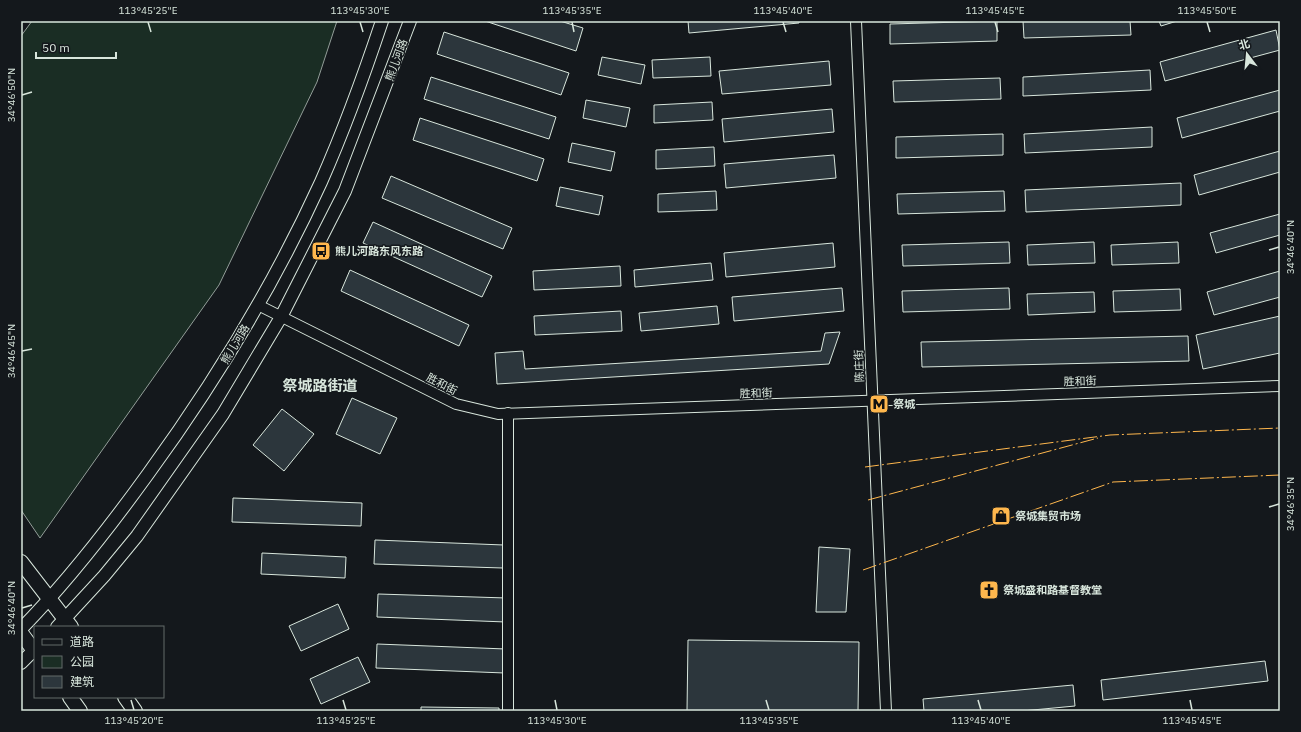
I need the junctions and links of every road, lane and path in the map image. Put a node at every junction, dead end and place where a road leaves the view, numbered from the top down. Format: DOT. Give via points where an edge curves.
graph roads {
  1 [pos="382,21"];
  2 [pos="410,21"];
  3 [pos="856,21"];
  4 [pos="258,305"];
  5 [pos="281,317"];
  6 [pos="1280,386"];
  7 [pos="873,401"];
  8 [pos="508,413"];
  9 [pos="21,562"];
  10 [pos="49,599"];
  11 [pos="64,624"];
  12 [pos="21,629"];
  13 [pos="21,633"];
  14 [pos="34,649"];
  15 [pos="34,651"];
  16 [pos="21,663"];
  17 [pos="71,698"];
  18 [pos="126,698"];
  19 [pos="80,711"];
  20 [pos="135,711"];
  21 [pos="508,711"];
  22 [pos="886,711"];
  1 -- 4 [label="street, 熊儿河路" via="321,181"];
  2 -- 5 [label="street, 熊儿河路" via="345,191"];
  3 -- 7 [label="street, 陈庄街"];
  4 -- 5 [label="street, 胜和街"];
  4 -- 10 [label="street, 熊儿河路" via="201,400 174,438 96,545"];
  5 -- 8 [label="street, 胜和街" via="456,404 479,411"];
  5 -- 11 [label="street, 熊儿河路" via="223,414 141,530"];
  6 -- 7 [label="street, 胜和街"];
  7 -- 8 [label="street, 胜和街"];
  7 -- 22 [label="street, 陈庄街"];
  8 -- 21 [label="street"];
  9 -- 10 [label="main road"];
  10 -- 11 [label="main road"];
  10 -- 12 [label="street, 熊儿河路"];
  13 -- 14 [label="main road"];
  15 -- 16 [label="street"];
  17 -- 19 [label="main road"];
  18 -- 20 [label="main road"];
}
